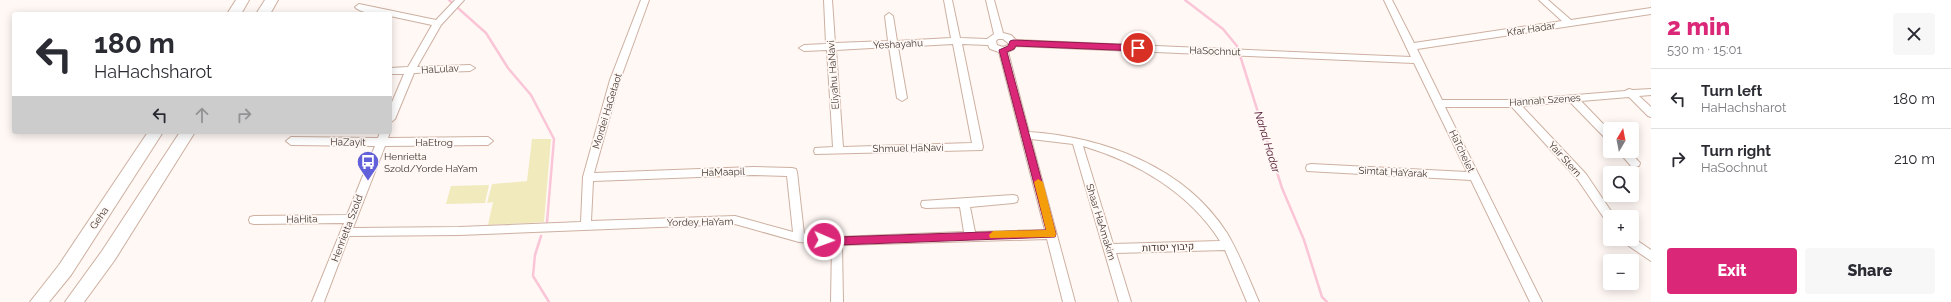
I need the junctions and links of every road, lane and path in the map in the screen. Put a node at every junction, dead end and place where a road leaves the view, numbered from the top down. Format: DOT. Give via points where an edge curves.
graph roads {
  1 [pos="243,0"];
  2 [pos="272,0"];
  3 [pos="460,0"];
  4 [pos="645,0"];
  5 [pos="828,0"];
  6 [pos="948,0"];
  7 [pos="990,0"];
  8 [pos="1388,0"];
  9 [pos="1543,0"];
  10 [pos="359,7"];
  11 [pos="1651,11"];
  12 [pos="235,12"];
  13 [pos="264,12"];
  14 [pos="384,12"];
  15 [pos="392,14"];
  16 [pos="889,16"];
  17 [pos="438,23"];
  18 [pos="1569,23"];
  19 [pos="999,36"];
  20 [pos="957,42"];
  21 [pos="991,42"];
  22 [pos="1013,43"];
  23 [pos="893,44"];
  24 [pos="831,47"];
  25 [pos="1411,47"];
  26 [pos="804,48"];
  27 [pos="1003,50"];
  28 [pos="1417,60"];
  29 [pos="470,68"];
  30 [pos="392,71"];
  31 [pos="410,71"];
  32 [pos="1629,92"];
  33 [pos="1651,92"];
  34 [pos="902,98"];
  35 [pos="1573,99"];
  36 [pos="1514,103"];
  37 [pos="1439,104"];
  38 [pos="1651,113"];
  39 [pos="392,114"];
  40 [pos="1603,130"];
  41 [pos="155,134"];
  42 [pos="187,134"];
  43 [pos="384,134"];
  44 [pos="1026,135"];
  45 [pos="291,140"];
  46 [pos="488,141"];
  47 [pos="380,142"];
  48 [pos="1077,142"];
  49 [pos="838,150"];
  50 [pos="819,151"];
  51 [pos="1630,158"];
  52 [pos="1635,163"];
  53 [pos="1311,168"];
  54 [pos="1475,176"];
  55 [pos="588,177"];
  56 [pos="1013,199"];
  57 [pos="964,203"];
  58 [pos="926,204"];
  59 [pos="1605,210"];
  60 [pos="351,219"];
  61 [pos="254,220"];
  62 [pos="586,225"];
  63 [pos="346,232"];
  64 [pos="1052,234"];
  65 [pos="970,236"];
  66 [pos="799,238"];
  67 [pos="837,241"];
  68 [pos="1227,245"];
  69 [pos="1637,246"];
  70 [pos="1109,250"];
  71 [pos="1651,256"];
  72 [pos="39,302"];
  73 [pos="74,302"];
  74 [pos="318,302"];
  75 [pos="837,302"];
  76 [pos="1069,302"];
  77 [pos="1125,302"];
  78 [pos="1253,302"];
  79 [pos="1536,302"];
  1 -- 12 [label="highway"];
  2 -- 13 [label="highway"];
  3 -- 17 [label="street"];
  4 -- 55 [label="street, Mordei HaGetaot" via="615,80"];
  5 -- 24 [label="street, Eliyahu HaNavi"];
  6 -- 20 [label="street"];
  7 -- 19 [label="street"];
  8 -- 25 [label="street, HaTchelet"];
  9 -- 18 [label="street"];
  10 -- 14 [label="street"];
  11 -- 18 [label="street, Kfar Hadar"];
  15 -- 17 [label="street"];
  16 -- 23 [label="street"];
  17 -- 31 [label="street"];
  18 -- 25 [label="street, Kfar Hadar"];
  19 -- 21 [label="street"];
  19 -- 22 [label="street" via="1006,36"];
  20 -- 21 [label="street, Yeshayahu"];
  20 -- 23 [label="street, Yeshayahu"];
  20 -- 49 [label="street, Shmuel HaNavi" via="978,146"];
  21 -- 27 [label="street" via="993,47"];
  22 -- 27 [label="street" via="1011,47"];
  22 -- 28 [label="street, HaSochnut"];
  23 -- 24 [label="street, Yeshayahu"];
  23 -- 34 [label="street"];
  24 -- 26 [label="street, Yeshayahu"];
  24 -- 49 [label="street, Eliyahu HaNavi"];
  25 -- 28 [label="street, HaTchelet"];
  27 -- 44 [label="street"];
  28 -- 37 [label="street, HaTchelet"];
  29 -- 31 [label="street, HaLulav"];
  30 -- 31 [label="street, HaLulav"];
  31 -- 39 [label="street"];
  32 -- 33 [label="street, Hannah Szenes"];
  32 -- 35 [label="street, Hannah Szenes"];
  32 -- 38 [label="street"];
  35 -- 36 [label="street, Hannah Szenes"];
  35 -- 40 [label="street"];
  36 -- 37 [label="street, Hannah Szenes"];
  36 -- 59 [label="street, Yair Stern" via="1582,177"];
  37 -- 54 [label="street, HaTchelet"];
  41 -- 72 [label="highway, Geha" via="65,270"];
  42 -- 73 [label="highway" via="108,256"];
  43 -- 47 [label="street, Henrietta Szold"];
  44 -- 48 [label="street" via="1042,135"];
  44 -- 64 [label="street"];
  45 -- 47 [label="street, HaZayit"];
  46 -- 47 [label="street, HaEtrog"];
  47 -- 60 [label="street, Henrietta Szold"];
  48 -- 68 [label="street" via="1121,155 1162,177 1191,200 1217,228"];
  48 -- 70 [label="street, Shaar HaAmakim"];
  49 -- 50 [label="street, Shmuel HaNavi"];
  51 -- 52 [label="street"];
  53 -- 54 [label="street, Simtat HaYarak"];
  54 -- 79 [label="street, HaTchelet"];
  55 -- 62 [label="street, Mordei HaGetaot"];
  55 -- 66 [label="street, HaMaapil" via="792,172"];
  56 -- 57 [label="street"];
  57 -- 58 [label="street"];
  57 -- 65 [label="street"];
  60 -- 61 [label="street, HaHita"];
  60 -- 63 [label="street, Henrietta Szold"];
  62 -- 63 [label="street, Yordey HaYam"];
  62 -- 66 [label="street, Yordey HaYam" via="735,220"];
  63 -- 74 [label="street, Henrietta Szold"];
  64 -- 65 [label="street, Yordey HaYam"];
  64 -- 76 [label="street"];
  65 -- 67 [label="street, Yordey HaYam"];
  66 -- 67 [label="street, Yordey HaYam"];
  67 -- 75 [label="street"];
  68 -- 70 [label="street, קיבוץ יסודות"];
  68 -- 78 [label="street"];
  69 -- 71 [label="street"];
  70 -- 77 [label="street, Shaar HaAmakim"];
}
